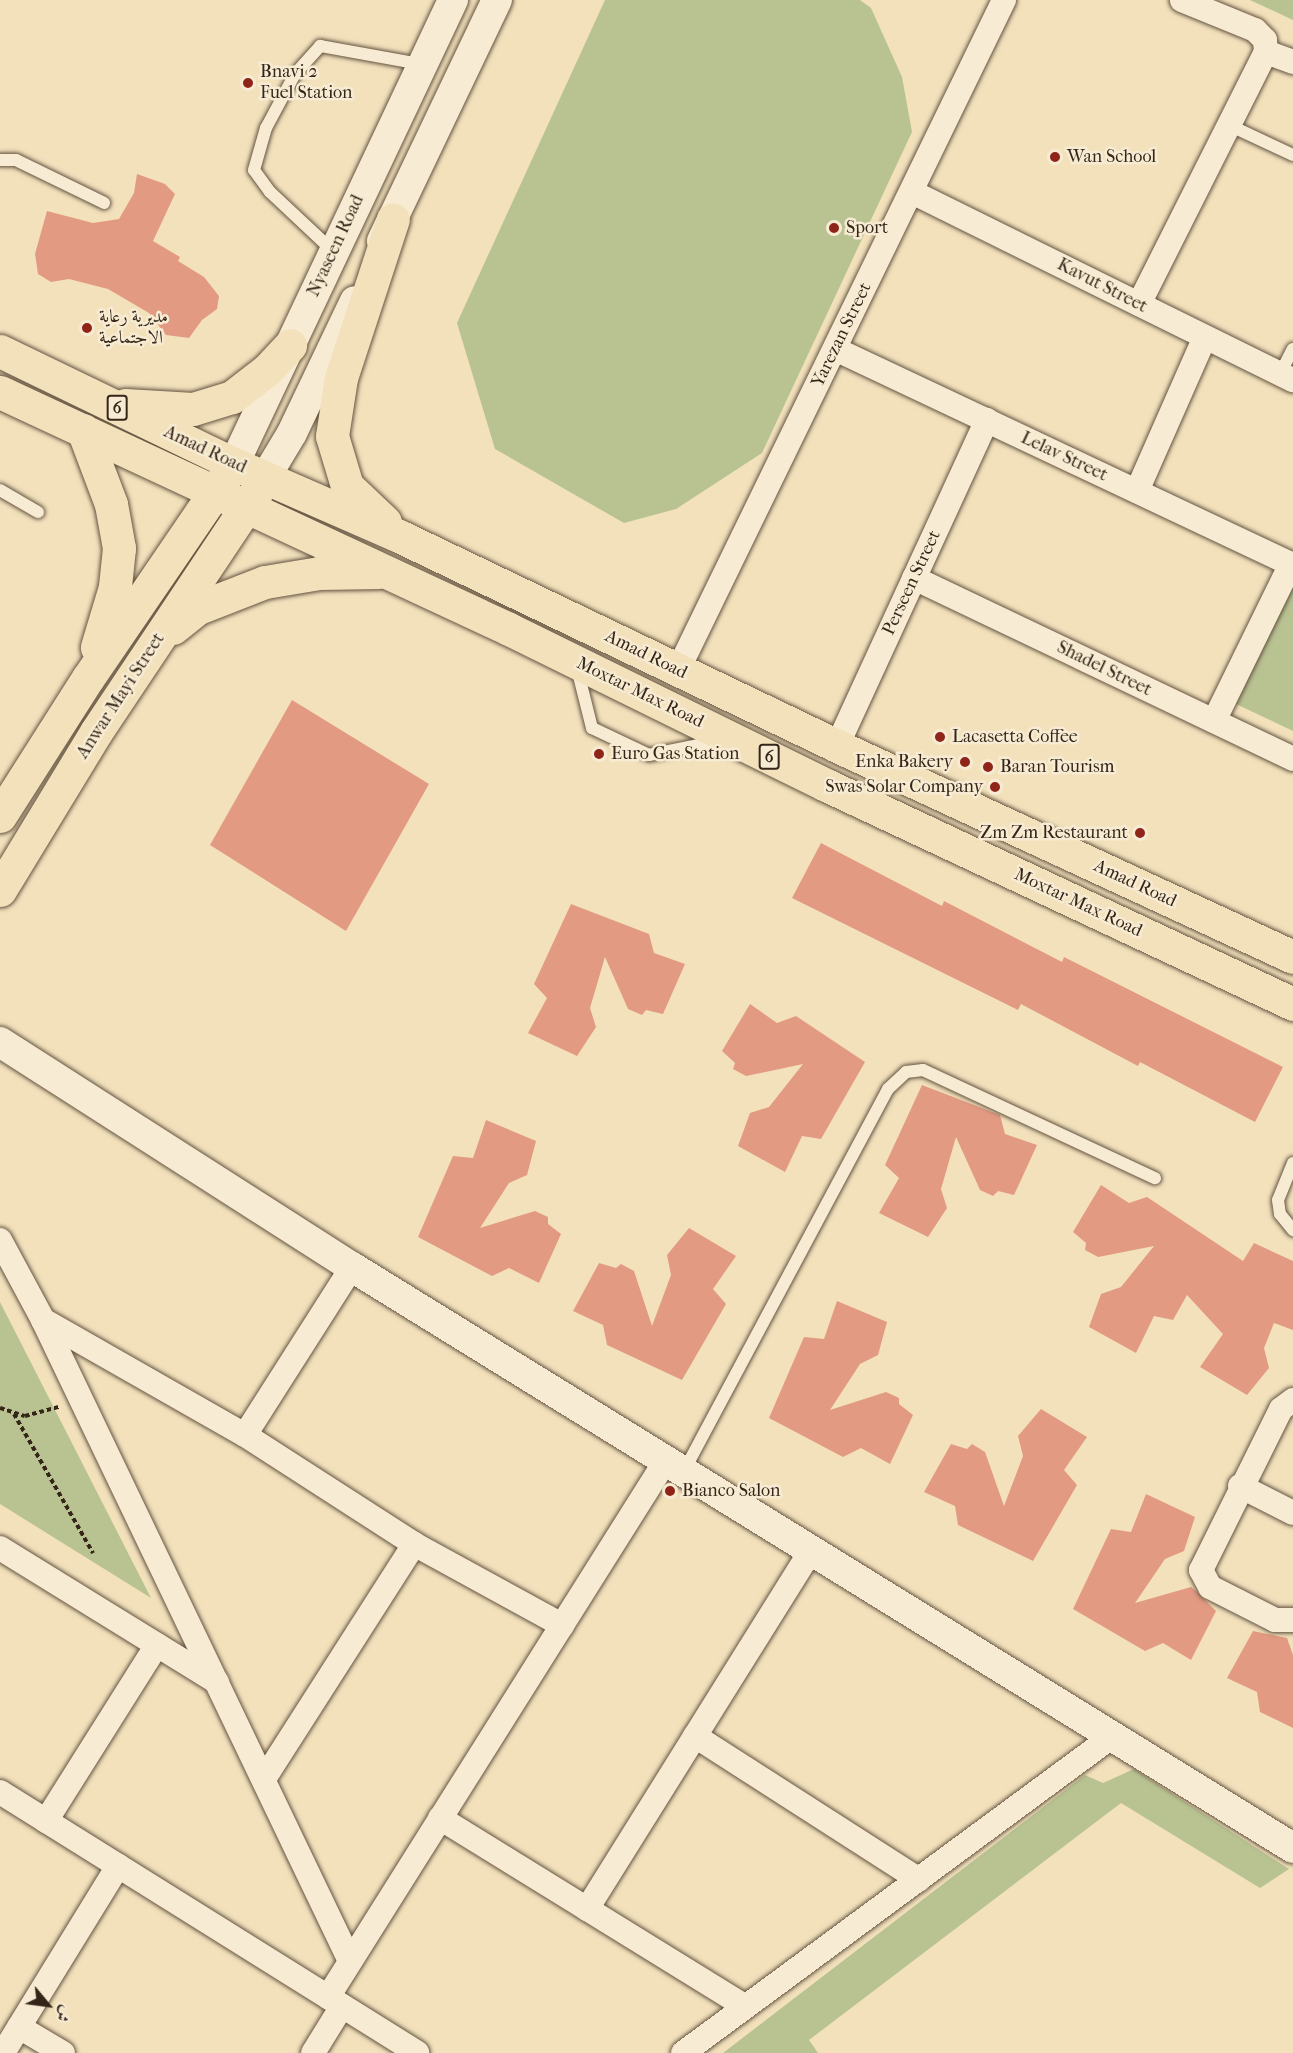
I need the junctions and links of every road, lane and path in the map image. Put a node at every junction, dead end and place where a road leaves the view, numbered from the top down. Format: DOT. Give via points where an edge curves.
graph roads {
  1 [pos="453,0"];
  2 [pos="497,0"];
  3 [pos="1004,0"];
  4 [pos="1182,0"];
  5 [pos="1266,52"];
  6 [pos="1293,62"];
  7 [pos="420,64"];
  8 [pos="1231,126"];
  9 [pos="1293,155"];
  10 [pos="0,160"];
  11 [pos="912,192"];
  12 [pos="104,202"];
  13 [pos="393,219"];
  14 [pos="333,251"];
  15 [pos="1139,304"];
  16 [pos="1204,339"];
  17 [pos="290,345"];
  18 [pos="835,349"];
  19 [pos="1293,349"];
  20 [pos="0,351"];
  21 [pos="1286,377"];
  22 [pos="0,392"];
  23 [pos="110,404"];
  24 [pos="987,420"];
  25 [pos="83,430"];
  26 [pos="234,464"];
  27 [pos="265,478"];
  28 [pos="0,490"];
  29 [pos="217,491"];
  30 [pos="1137,491"];
  31 [pos="247,506"];
  32 [pos="38,512"];
  33 [pos="399,536"];
  34 [pos="1292,564"];
  35 [pos="387,571"];
  36 [pos="914,578"];
  37 [pos="158,640"];
  38 [pos="575,661"];
  39 [pos="678,670"];
  40 [pos="88,678"];
  41 [pos="1214,721"];
  42 [pos="730,738"];
  43 [pos="837,746"];
  44 [pos="1293,759"];
  45 [pos="0,816"];
  46 [pos="0,890"];
  47 [pos="1291,951"];
  48 [pos="1293,1004"];
  49 [pos="0,1042"];
  50 [pos="1293,1163"];
  51 [pos="1155,1178"];
  52 [pos="1293,1230"];
  53 [pos="0,1240"];
  54 [pos="352,1267"];
  55 [pos="43,1320"];
  56 [pos="76,1389"];
  57 [pos="1293,1400"];
  58 [pos="0,1408"];
  59 [pos="14,1414"];
  60 [pos="245,1435"];
  61 [pos="675,1465"];
  62 [pos="1240,1486"];
  63 [pos="1293,1513"];
  64 [pos="414,1544"];
  65 [pos="0,1548"];
  66 [pos="812,1549"];
  67 [pos="93,1553"];
  68 [pos="1293,1620"];
  69 [pos="562,1625"];
  70 [pos="157,1645"];
  71 [pos="218,1682"];
  72 [pos="1114,1735"];
  73 [pos="695,1736"];
  74 [pos="264,1779"];
  75 [pos="0,1792"];
  76 [pos="440,1818"];
  77 [pos="46,1821"];
  78 [pos="1293,1848"];
  79 [pos="118,1866"];
  80 [pos="919,1880"];
  81 [pos="587,1909"];
  82 [pos="350,1961"];
  83 [pos="335,2002"];
  84 [pos="744,2006"];
  85 [pos="19,2026"];
  86 [pos="3,2053"];
  87 [pos="63,2053"];
  88 [pos="313,2053"];
  89 [pos="417,2053"];
  90 [pos="683,2053"];
  1 -- 7 [label="street, Nyaseen Road"];
  2 -- 13 [label="street"];
  3 -- 11 [label="street, Yarezan Street"];
  4 -- 5 [label="street" via="1255,30 1265,40"];
  5 -- 6 [label="street"];
  5 -- 8 [label="street"];
  7 -- 14 [label="street, Nyaseen Road"];
  7 -- 14 [label="lane" via="320,46 295,74 266,128 254,170 270,192"];
  8 -- 9 [label="lane"];
  8 -- 15 [label="street"];
  10 -- 12 [label="lane" via="16,160"];
  11 -- 15 [label="street, Kavut Street"];
  11 -- 18 [label="street, Yarezan Street"];
  13 -- 27 [label="street" via="292,432"];
  13 -- 33 [label="main road" via="341,378 332,436 347,486"];
  14 -- 17 [label="street, Nyaseen Road"];
  15 -- 16 [label="street, Kavut Street"];
  16 -- 21 [label="street, Kavut Street"];
  16 -- 30 [label="street"];
  17 -- 23 [label="main road" via="267,370 232,397 193,409"];
  17 -- 26 [label="street, Nyaseen Road"];
  18 -- 24 [label="street, Lelav Street"];
  18 -- 39 [label="street, Yarezan Street"];
  19 -- 21 [label="lane"];
  20 -- 23 [label="main road, Amad Road / 6"];
  22 -- 25 [label="main road, Amad Road / 6"];
  23 -- 26 [label="main road, Amad Road / 6"];
  24 -- 30 [label="street, Lelav Street"];
  24 -- 36 [label="street, Perseen Street"];
  25 -- 29 [label="main road, Amad Road / 6"];
  25 -- 40 [label="main road" via="111,504 118,548 115,587"];
  26 -- 27 [label="main road, Amad Road / 6"];
  26 -- 29 [label="main road, Nyaseen Road"];
  27 -- 31 [label="main road, Anwar Mayi Street"];
  27 -- 33 [label="main road, Amad Road / 6"];
  28 -- 32 [label="lane"];
  29 -- 31 [label="main road, Amad Road / 6"];
  29 -- 40 [label="main road, Anwar Mayi Street"];
  30 -- 34 [label="street, Lelav Street"];
  31 -- 35 [label="main road, Moxtar Max Road / 6"];
  31 -- 37 [label="main road, Anwar Mayi Street"];
  33 -- 39 [label="main road, Amad Road / 6"];
  34 -- 41 [label="street"];
  35 -- 37 [label="main road" via="319,573 265,582 198,608"];
  35 -- 38 [label="main road, Moxtar Max Road / 6"];
  36 -- 41 [label="street, Shadel Street"];
  36 -- 43 [label="street, Perseen Street"];
  37 -- 46 [label="main road, Anwar Mayi Street" via="96,732"];
  38 -- 42 [label="main road, Moxtar Max Road / 6"];
  38 -- 42 [label="lane" via="592,728 649,755"];
  39 -- 43 [label="main road, Amad Road / 6"];
  40 -- 45 [label="main road, Anwar Mayi Street"];
  41 -- 44 [label="street, Shadel Street"];
  42 -- 48 [label="main road, Moxtar Max Road / 6"];
  43 -- 47 [label="main road, Amad Road / 6"];
  49 -- 54 [label="street"];
  50 -- 52 [label="lane" via="1278,1200 1280,1214"];
  51 -- 61 [label="lane" via="923,1070 906,1072 888,1089"];
  53 -- 55 [label="street"];
  54 -- 60 [label="street"];
  54 -- 61 [label="street"];
  55 -- 56 [label="street"];
  55 -- 60 [label="street"];
  56 -- 59 [label="path" via="61,1406 33,1415"];
  56 -- 71 [label="street"];
  57 -- 62 [label="street" via="1281,1408"];
  58 -- 59 [label="path"];
  59 -- 67 [label="path"];
  60 -- 64 [label="street"];
  61 -- 66 [label="street"];
  61 -- 69 [label="street"];
  62 -- 63 [label="street"];
  62 -- 68 [label="street" via="1204,1558 1202,1577 1210,1587 1275,1620"];
  64 -- 69 [label="street"];
  64 -- 74 [label="street"];
  65 -- 70 [label="street"];
  66 -- 72 [label="street"];
  66 -- 73 [label="street"];
  69 -- 76 [label="street"];
  70 -- 71 [label="street"];
  70 -- 77 [label="street"];
  71 -- 74 [label="street"];
  72 -- 78 [label="street"];
  72 -- 80 [label="street"];
  73 -- 80 [label="street"];
  73 -- 81 [label="street"];
  74 -- 82 [label="street"];
  75 -- 77 [label="street"];
  76 -- 81 [label="street"];
  76 -- 82 [label="street"];
  77 -- 79 [label="street"];
  79 -- 83 [label="street"];
  79 -- 85 [label="street"];
  80 -- 84 [label="street"];
  81 -- 84 [label="street"];
  82 -- 83 [label="street"];
  83 -- 88 [label="street"];
  83 -- 89 [label="street"];
  84 -- 90 [label="street"];
  85 -- 86 [label="street"];
  85 -- 87 [label="street"];
}
